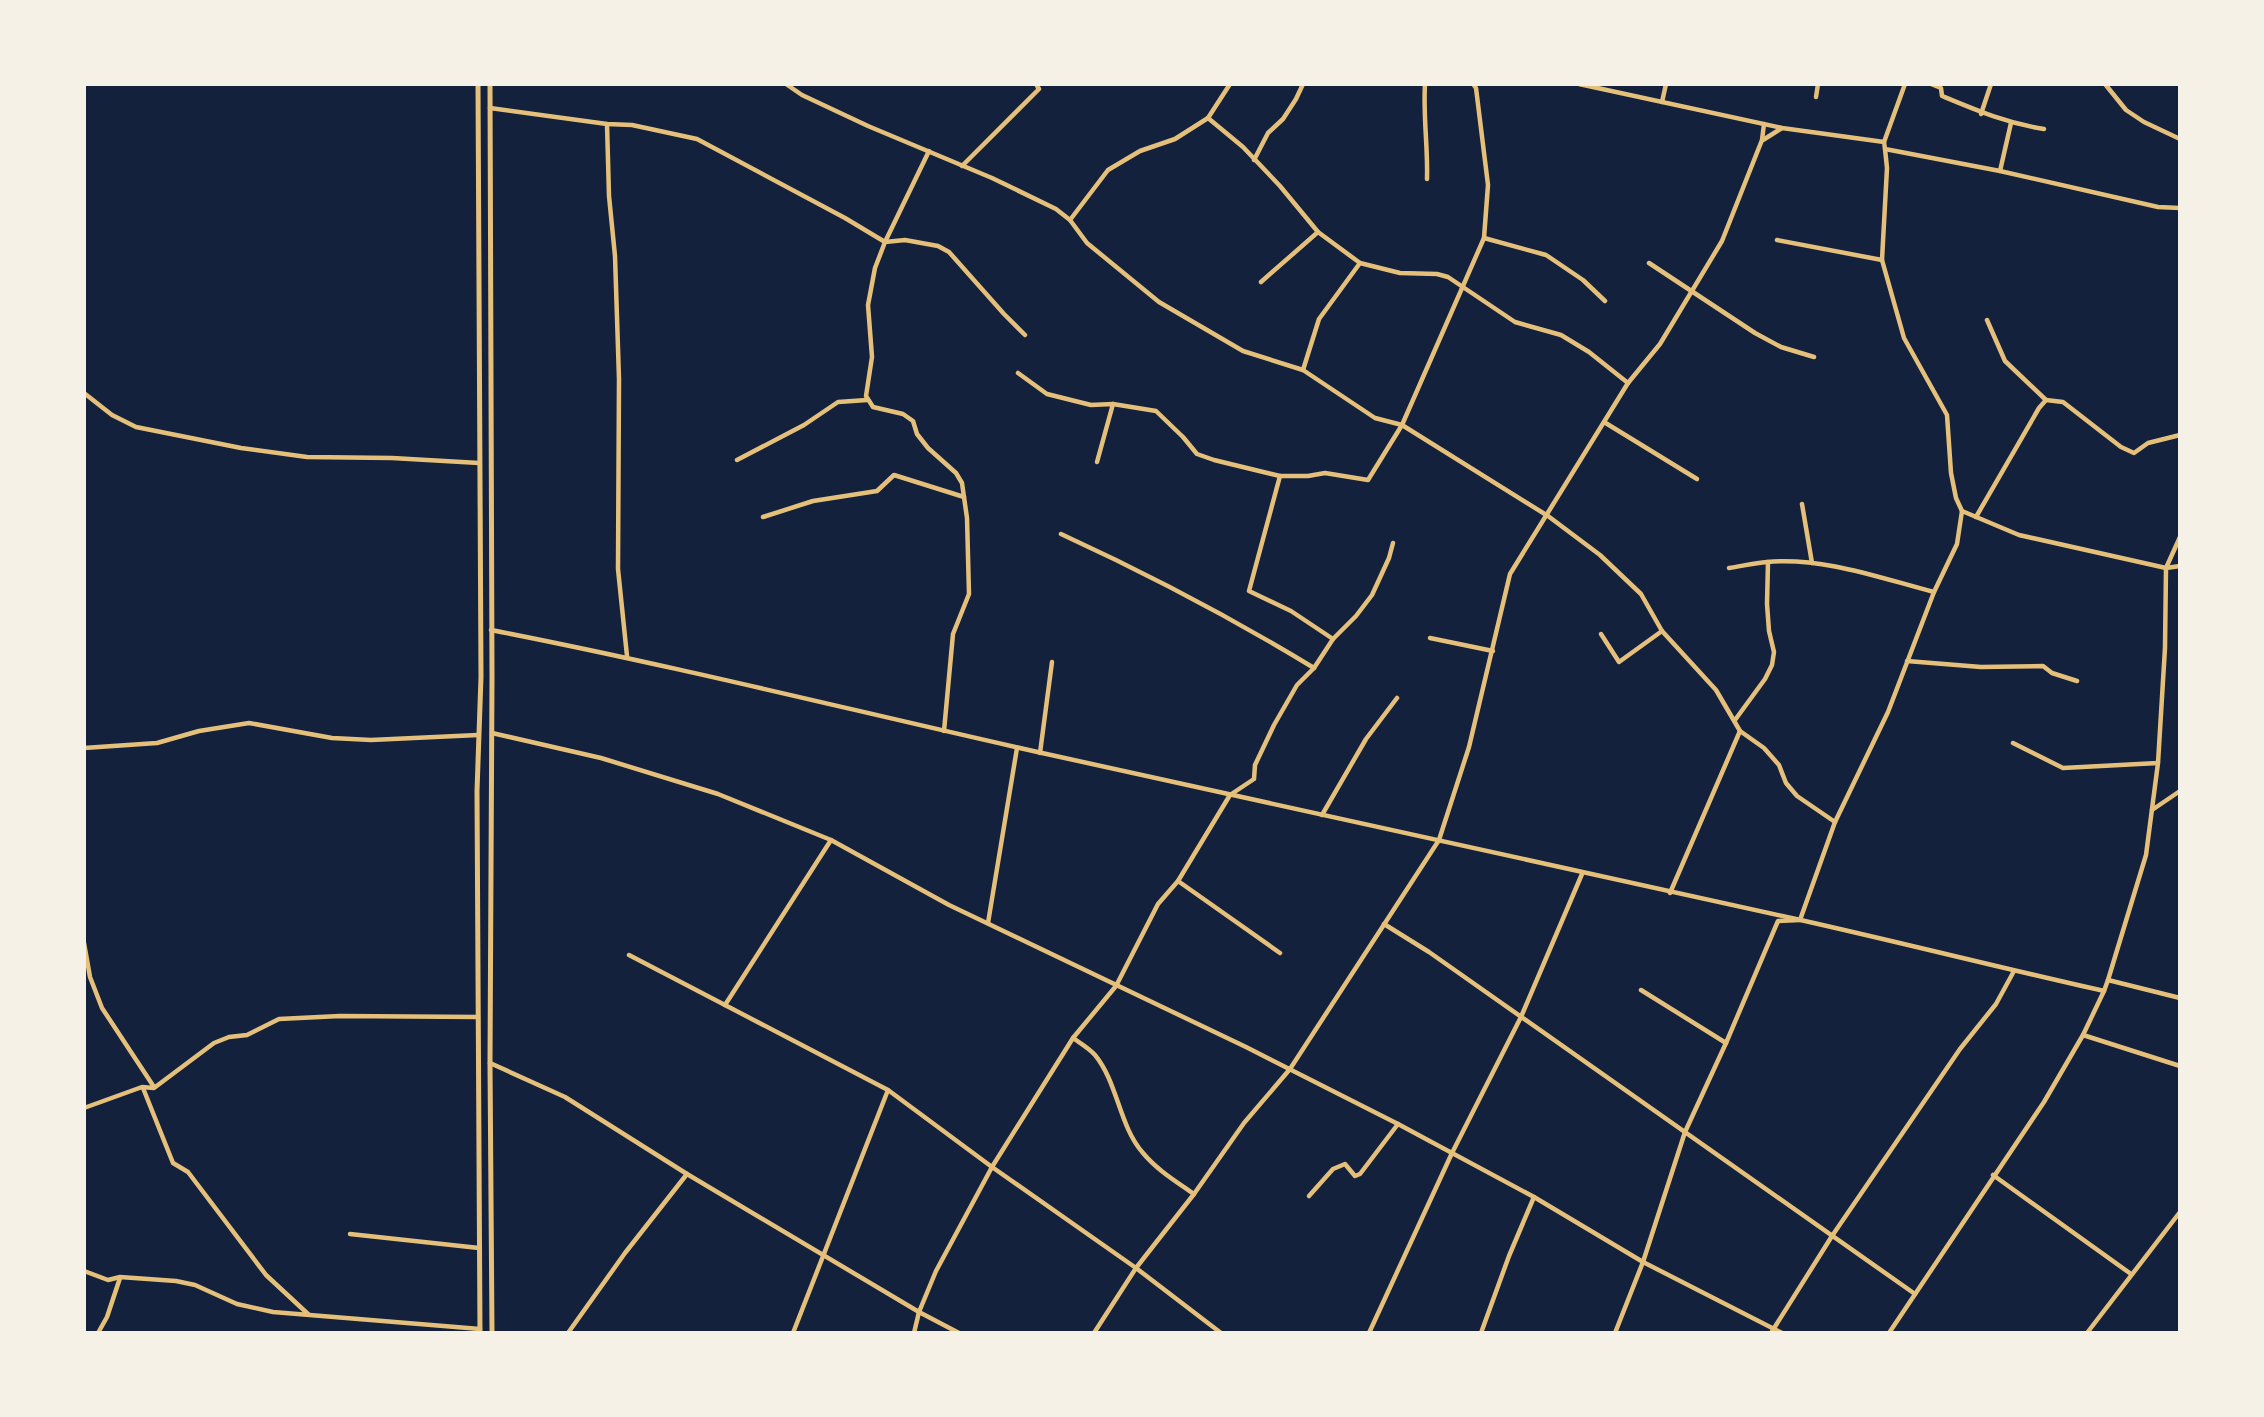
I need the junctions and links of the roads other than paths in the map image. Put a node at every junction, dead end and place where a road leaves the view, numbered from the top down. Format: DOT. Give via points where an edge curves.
graph roads {
  1 [pos="478,84"];
  2 [pos="490,84"];
  3 [pos="786,84"];
  4 [pos="1036,84"];
  5 [pos="1230,84"];
  6 [pos="1303,84"];
  7 [pos="1425,84"];
  8 [pos="1481,84"];
  9 [pos="1579,84"];
  10 [pos="1667,84"];
  11 [pos="1818,84"];
  12 [pos="1905,84"];
  13 [pos="1931,84"];
  14 [pos="1991,84"];
  15 [pos="2105,84"];
  16 [pos="1474,86"];
  17 [pos="1816,97"];
  18 [pos="1662,102"];
  19 [pos="490,108"];
  20 [pos="1981,114"];
  21 [pos="1208,118"];
  22 [pos="2011,123"];
  23 [pos="607,124"];
  24 [pos="1764,124"];
  25 [pos="1782,128"];
  26 [pos="2044,130"];
  27 [pos="2180,139"];
  28 [pos="1762,140"];
  29 [pos="1884,142"];
  30 [pos="1885,149"];
  31 [pos="929,151"];
  32 [pos="1254,160"];
  33 [pos="962,166"];
  34 [pos="2000,171"];
  35 [pos="1427,179"];
  36 [pos="2180,208"];
  37 [pos="1070,219"];
  38 [pos="1318,232"];
  39 [pos="1484,238"];
  40 [pos="1777,240"];
  41 [pos="885,242"];
  42 [pos="1882,260"];
  43 [pos="1360,262"];
  44 [pos="1649,263"];
  45 [pos="1261,282"];
  46 [pos="1463,289"];
  47 [pos="1693,291"];
  48 [pos="1605,301"];
  49 [pos="1987,320"];
  50 [pos="1026,335"];
  51 [pos="1814,356"];
  52 [pos="1303,370"];
  53 [pos="1018,373"];
  54 [pos="1628,383"];
  55 [pos="84,393"];
  56 [pos="867,400"];
  57 [pos="2046,401"];
  58 [pos="1113,404"];
  59 [pos="1604,422"];
  60 [pos="1402,425"];
  61 [pos="2180,435"];
  62 [pos="737,460"];
  63 [pos="1097,462"];
  64 [pos="479,463"];
  65 [pos="1280,476"];
  66 [pos="1697,480"];
  67 [pos="965,498"];
  68 [pos="1802,504"];
  69 [pos="1962,511"];
  70 [pos="1548,516"];
  71 [pos="763,517"];
  72 [pos="1976,517"];
  73 [pos="1061,534"];
  74 [pos="2180,537"];
  75 [pos="1393,543"];
  76 [pos="1768,562"];
  77 [pos="1812,563"];
  78 [pos="2180,566"];
  79 [pos="1729,568"];
  80 [pos="2166,568"];
  81 [pos="1934,593"];
  82 [pos="491,630"];
  83 [pos="1662,631"];
  84 [pos="1601,634"];
  85 [pos="1430,638"];
  86 [pos="1333,639"];
  87 [pos="1493,651"];
  88 [pos="627,656"];
  89 [pos="1907,661"];
  90 [pos="1052,662"];
  91 [pos="1314,668"];
  92 [pos="2077,681"];
  93 [pos="1397,698"];
  94 [pos="1735,720"];
  95 [pos="944,731"];
  96 [pos="1740,731"];
  97 [pos="492,733"];
  98 [pos="478,735"];
  99 [pos="2013,743"];
  100 [pos="1017,747"];
  101 [pos="84,748"];
  102 [pos="1040,752"];
  103 [pos="2158,763"];
  104 [pos="477,791"];
  105 [pos="2180,791"];
  106 [pos="490,792"];
  107 [pos="1230,795"];
  108 [pos="2152,810"];
  109 [pos="1322,815"];
  110 [pos="1835,822"];
  111 [pos="831,840"];
  112 [pos="1439,840"];
  113 [pos="1582,874"];
  114 [pos="1178,881"];
  115 [pos="1671,893"];
  116 [pos="1800,920"];
  117 [pos="988,923"];
  118 [pos="1384,924"];
  119 [pos="84,943"];
  120 [pos="1280,953"];
  121 [pos="628,956"];
  122 [pos="2014,971"];
  123 [pos="2108,980"];
  124 [pos="1116,986"];
  125 [pos="1641,990"];
  126 [pos="2104,991"];
  127 [pos="2180,998"];
  128 [pos="725,1005"];
  129 [pos="478,1017"];
  130 [pos="1521,1017"];
  131 [pos="2083,1035"];
  132 [pos="1073,1038"];
  133 [pos="1726,1043"];
  134 [pos="490,1063"];
  135 [pos="2180,1066"];
  136 [pos="1290,1069"];
  137 [pos="142,1087"];
  138 [pos="154,1088"];
  139 [pos="888,1090"];
  140 [pos="84,1108"];
  141 [pos="1398,1124"];
  142 [pos="1685,1132"];
  143 [pos="1452,1153"];
  144 [pos="992,1167"];
  145 [pos="687,1174"];
  146 [pos="1993,1175"];
  147 [pos="1194,1194"];
  148 [pos="1309,1196"];
  149 [pos="1534,1197"];
  150 [pos="2180,1212"];
  151 [pos="350,1234"];
  152 [pos="1832,1236"];
  153 [pos="479,1248"];
  154 [pos="822,1254"];
  155 [pos="1643,1262"];
  156 [pos="1136,1268"];
  157 [pos="84,1270"];
  158 [pos="2132,1274"];
  159 [pos="120,1277"];
  160 [pos="1915,1294"];
  161 [pos="919,1312"];
  162 [pos="309,1315"];
  163 [pos="480,1331"];
  164 [pos="1772,1331"];
  165 [pos="98,1333"];
  166 [pos="492,1333"];
  167 [pos="569,1333"];
  168 [pos="793,1333"];
  169 [pos="914,1333"];
  170 [pos="959,1333"];
  171 [pos="1094,1333"];
  172 [pos="1220,1333"];
  173 [pos="1368,1333"];
  174 [pos="1481,1333"];
  175 [pos="1615,1333"];
  176 [pos="1782,1333"];
  177 [pos="1889,1333"];
  178 [pos="2087,1333"];
  1 -- 64 [label="street"];
  2 -- 19 [label="street"];
  3 -- 31 [label="street"];
  4 -- 33 [label="street" via="1039,89"];
  5 -- 21 [label="street"];
  6 -- 32 [label="street"];
  7 -- 35 [label="street"];
  8 -- 16 [label="street"];
  9 -- 18 [label="street"];
  10 -- 18 [label="street"];
  11 -- 17 [label="street"];
  12 -- 29 [label="street"];
  13 -- 20 [label="street" via="1941,88 1942,96"];
  14 -- 20 [label="street"];
  15 -- 27 [label="street" via="2126,110"];
  16 -- 39 [label="street" via="1488,185"];
  18 -- 24 [label="street"];
  19 -- 23 [label="street"];
  19 -- 82 [label="street"];
  20 -- 22 [label="street"];
  21 -- 32 [label="street"];
  21 -- 37 [label="street" via="1108,170"];
  22 -- 26 [label="street"];
  22 -- 34 [label="street"];
  23 -- 41 [label="street" via="697,139"];
  23 -- 88 [label="street" via="619,379 618,569"];
  24 -- 25 [label="street"];
  24 -- 28 [label="street"];
  25 -- 28 [label="street"];
  25 -- 29 [label="street"];
  28 -- 47 [label="street" via="1722,241"];
  29 -- 30 [label="street"];
  30 -- 34 [label="street"];
  30 -- 42 [label="street"];
  31 -- 33 [label="street"];
  31 -- 41 [label="street"];
  32 -- 38 [label="street"];
  33 -- 37 [label="street"];
  34 -- 36 [label="street"];
  37 -- 52 [label="street" via="1087,243 1159,302 1243,351"];
  38 -- 43 [label="street"];
  38 -- 45 [label="street"];
  39 -- 46 [label="street"];
  39 -- 48 [label="street" via="1546,255"];
  40 -- 42 [label="street"];
  41 -- 50 [label="street" via="905,240 949,252"];
  41 -- 56 [label="street" via="869,305 872,357"];
  42 -- 69 [label="street" via="1904,338 1947,415 1951,473"];
  43 -- 46 [label="street" via="1400,273 1437,274"];
  43 -- 52 [label="street" via="1319,319"];
  44 -- 47 [label="street"];
  46 -- 54 [label="street" via="1515,322 1561,335"];
  46 -- 60 [label="street"];
  47 -- 51 [label="street" via="1782,347"];
  47 -- 54 [label="street" via="1660,344"];
  49 -- 57 [label="street" via="2006,361"];
  52 -- 60 [label="street" via="1375,418"];
  53 -- 58 [label="street" via="1046,394 1091,405"];
  54 -- 59 [label="street"];
  55 -- 64 [label="street" via="136,427 241,448 307,457"];
  56 -- 62 [label="street" via="838,402"];
  56 -- 67 [label="street" via="873,407 913,421 928,448 956,473"];
  57 -- 61 [label="street" via="2063,402 2134,453 2148,443"];
  57 -- 72 [label="street"];
  58 -- 63 [label="street"];
  58 -- 65 [label="street" via="1156,411 1197,454"];
  59 -- 66 [label="street"];
  59 -- 70 [label="street"];
  60 -- 65 [label="street" via="1368,480 1325,473"];
  60 -- 70 [label="street"];
  64 -- 98 [label="street"];
  65 -- 86 [label="street" via="1249,591"];
  67 -- 71 [label="street" via="894,475 877,491 813,501"];
  67 -- 95 [label="street" via="969,594 953,634"];
  68 -- 77 [label="street"];
  69 -- 72 [label="street"];
  69 -- 81 [label="street" via="1956,544"];
  70 -- 83 [label="street" via="1600,555 1641,594"];
  70 -- 87 [label="street" via="1510,574"];
  72 -- 80 [label="street" via="2019,534"];
  73 -- 91 [label="street" via="1177,590"];
  74 -- 80 [label="street"];
  75 -- 86 [label="street" via="1372,595"];
  76 -- 77 [label="street"];
  76 -- 79 [label="street"];
  76 -- 94 [label="street" via="1772,665"];
  77 -- 81 [label="street"];
  78 -- 80 [label="street"];
  80 -- 103 [label="street"];
  81 -- 89 [label="street"];
  82 -- 88 [label="street"];
  82 -- 97 [label="street"];
  83 -- 84 [label="street" via="1619,662"];
  83 -- 94 [label="street" via="1716,690"];
  85 -- 87 [label="street"];
  86 -- 91 [label="street"];
  87 -- 112 [label="street"];
  88 -- 95 [label="street"];
  89 -- 92 [label="street" via="2043,666"];
  89 -- 110 [label="street"];
  90 -- 102 [label="street"];
  91 -- 107 [label="street" via="1297,685 1274,725 1255,765 1254,779"];
  93 -- 109 [label="street" via="1366,739"];
  94 -- 96 [label="street"];
  95 -- 100 [label="street"];
  96 -- 110 [label="street" via="1779,765 1797,796"];
  96 -- 115 [label="street"];
  97 -- 106 [label="street"];
  97 -- 111 [label="street" via="601,758 718,794"];
  98 -- 101 [label="street" via="371,740 249,723 157,743"];
  98 -- 104 [label="street"];
  99 -- 103 [label="street" via="2063,768"];
  100 -- 102 [label="street"];
  100 -- 117 [label="street"];
  102 -- 107 [label="street"];
  103 -- 108 [label="street"];
  104 -- 106 [label="street"];
  104 -- 129 [label="street"];
  105 -- 108 [label="street"];
  106 -- 134 [label="street"];
  107 -- 109 [label="street"];
  107 -- 114 [label="street"];
  108 -- 123 [label="street" via="2146,855"];
  109 -- 112 [label="street"];
  110 -- 116 [label="street"];
  111 -- 117 [label="street"];
  111 -- 128 [label="street"];
  112 -- 113 [label="street"];
  112 -- 118 [label="street"];
  113 -- 115 [label="street"];
  113 -- 130 [label="street"];
  114 -- 120 [label="street"];
  114 -- 124 [label="street" via="1158,904"];
  115 -- 116 [label="street"];
  116 -- 122 [label="street"];
  116 -- 133 [label="street" via="1778,921"];
  117 -- 124 [label="street"];
  118 -- 130 [label="street"];
  118 -- 136 [label="street"];
  119 -- 138 [label="street" via="102,1008"];
  121 -- 128 [label="street"];
  122 -- 126 [label="street"];
  122 -- 152 [label="street"];
  123 -- 126 [label="street"];
  123 -- 127 [label="street"];
  124 -- 132 [label="street"];
  124 -- 136 [label="street"];
  125 -- 133 [label="street"];
  126 -- 131 [label="street"];
  128 -- 139 [label="street"];
  129 -- 138 [label="street" via="279,1019 247,1035 214,1043"];
  129 -- 153 [label="street"];
  130 -- 142 [label="street"];
  130 -- 143 [label="street"];
  131 -- 135 [label="street"];
  131 -- 146 [label="street"];
  132 -- 144 [label="street"];
  132 -- 147 [label="street" via="1097,1057 1142,1153"];
  133 -- 142 [label="street"];
  134 -- 145 [label="street" via="565,1097"];
  134 -- 166 [label="street"];
  136 -- 141 [label="street"];
  136 -- 147 [label="street"];
  137 -- 138 [label="street"];
  137 -- 140 [label="street"];
  137 -- 162 [label="street" via="173,1163 188,1172 266,1275"];
  139 -- 144 [label="street"];
  139 -- 154 [label="street"];
  141 -- 143 [label="street"];
  141 -- 148 [label="street" via="1360,1174 1355,1176 1345,1164 1333,1169"];
  142 -- 152 [label="street"];
  142 -- 155 [label="street"];
  143 -- 149 [label="street"];
  143 -- 173 [label="street"];
  144 -- 156 [label="street"];
  144 -- 161 [label="street"];
  145 -- 154 [label="street"];
  145 -- 167 [label="street"];
  146 -- 158 [label="street"];
  146 -- 160 [label="street"];
  147 -- 156 [label="street"];
  149 -- 155 [label="street"];
  149 -- 174 [label="street"];
  150 -- 158 [label="street"];
  151 -- 153 [label="street"];
  152 -- 160 [label="street"];
  152 -- 164 [label="street"];
  153 -- 163 [label="street"];
  154 -- 161 [label="street"];
  154 -- 168 [label="street"];
  155 -- 164 [label="street"];
  155 -- 175 [label="street"];
  156 -- 171 [label="street"];
  156 -- 172 [label="street"];
  157 -- 159 [label="street" via="108,1280"];
  158 -- 178 [label="street"];
  159 -- 162 [label="street" via="176,1280 237,1304"];
  159 -- 165 [label="street"];
  160 -- 177 [label="street"];
  161 -- 169 [label="street"];
  161 -- 170 [label="street"];
  162 -- 163 [label="street"];
  164 -- 176 [label="street"];
}
